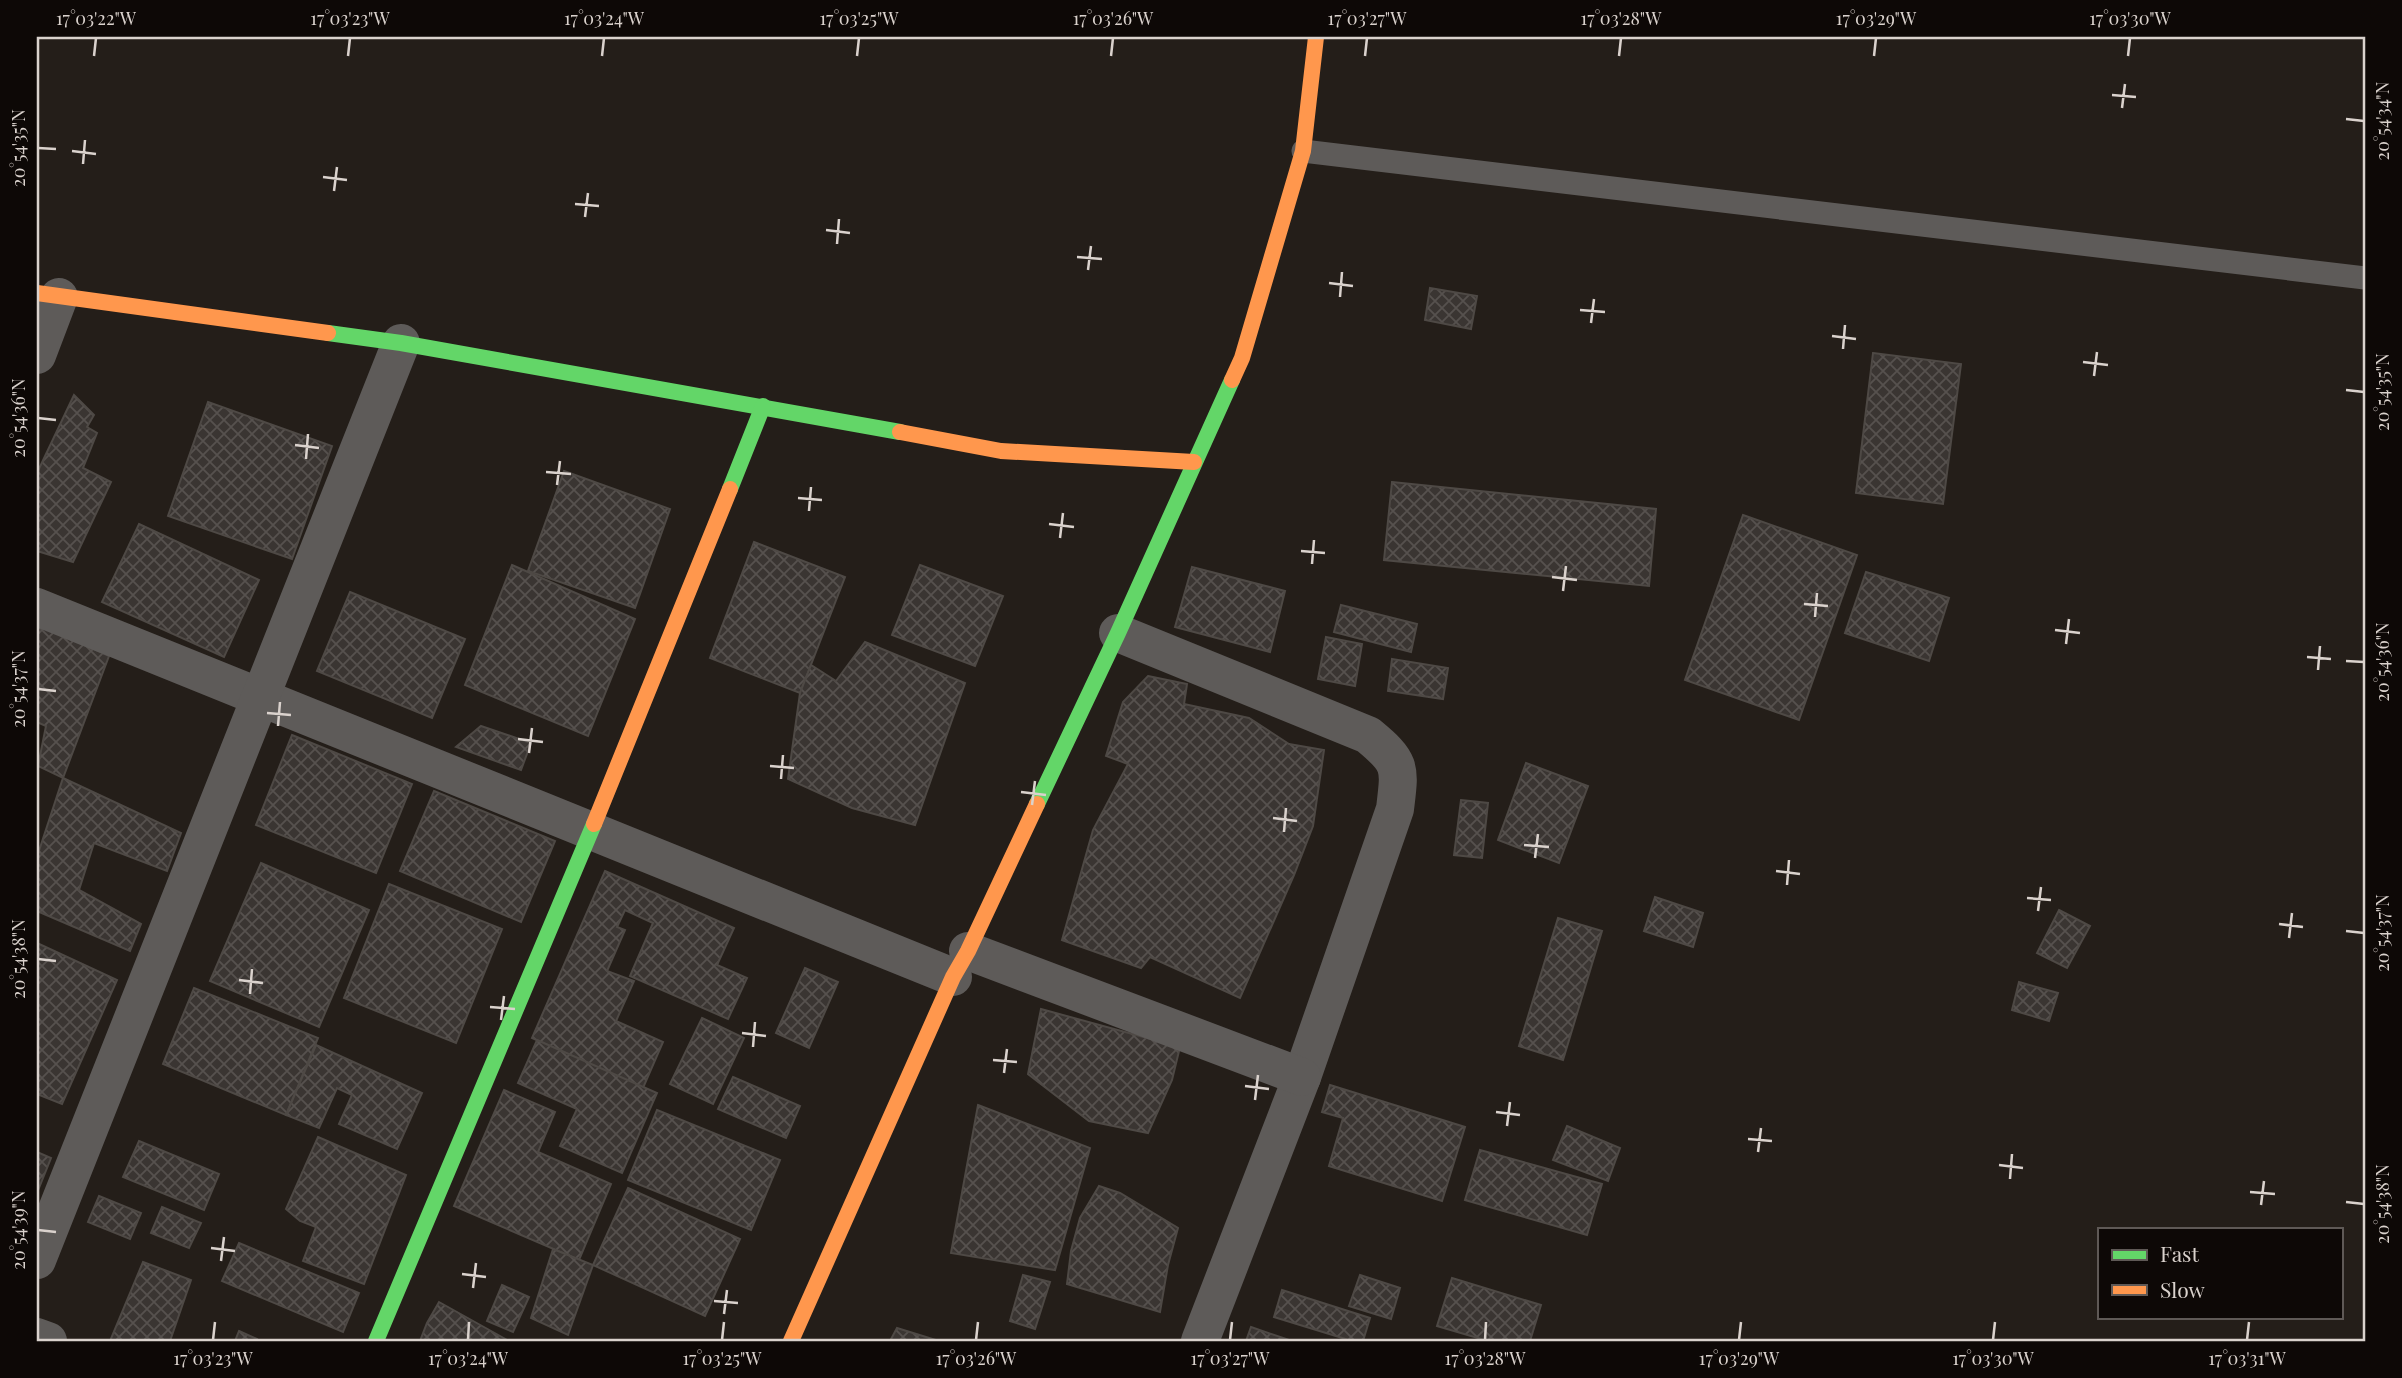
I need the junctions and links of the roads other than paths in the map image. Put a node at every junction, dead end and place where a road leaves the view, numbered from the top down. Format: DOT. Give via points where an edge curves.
graph roads {
  1 [pos="1316,37"];
  2 [pos="1303,151"];
  3 [pos="2365,278"];
  4 [pos="48,295"];
  5 [pos="401,343"];
  6 [pos="37,355"];
  7 [pos="763,406"];
  8 [pos="1194,462"];
  9 [pos="37,607"];
  10 [pos="1118,633"];
  11 [pos="260,697"];
  12 [pos="591,831"];
  13 [pos="960,964"];
  14 [pos="1302,1077"];
  15 [pos="37,1260"];
  16 [pos="37,1337"];
  17 [pos="48,1341"];
  18 [pos="376,1341"];
  19 [pos="792,1341"];
  20 [pos="1200,1341"];
  1 -- 2 [label="street"];
  2 -- 3 [label="lane"];
  2 -- 8 [label="street" via="1242,358"];
  4 -- 5 [label="street"];
  4 -- 6 [label="street"];
  5 -- 7 [label="street"];
  5 -- 11 [label="street"];
  7 -- 8 [label="street" via="1002,451"];
  7 -- 12 [label="street"];
  8 -- 10 [label="street"];
  9 -- 11 [label="street"];
  10 -- 13 [label="street"];
  10 -- 14 [label="street" via="1368,735 1389,752 1400,774 1395,809"];
  11 -- 12 [label="street"];
  11 -- 15 [label="street"];
  12 -- 13 [label="street"];
  12 -- 18 [label="street"];
  13 -- 14 [label="street"];
  13 -- 19 [label="street"];
  14 -- 20 [label="street"];
  16 -- 17 [label="street"];
}
